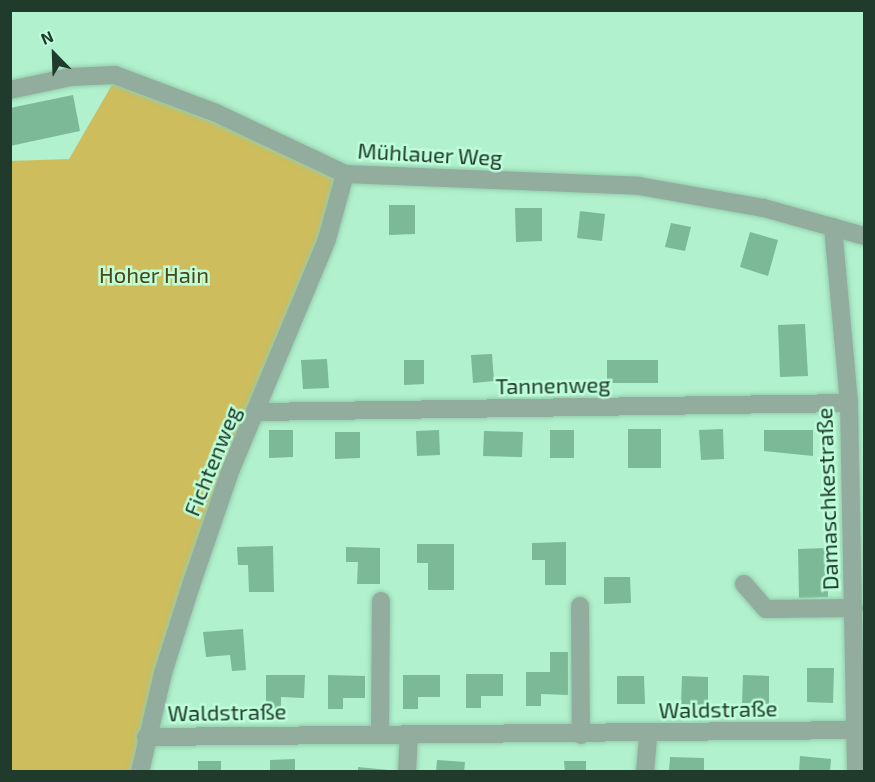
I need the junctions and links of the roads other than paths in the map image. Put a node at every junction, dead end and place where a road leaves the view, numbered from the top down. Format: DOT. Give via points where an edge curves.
graph roads {
  1 [pos="10,90"];
  2 [pos="345,174"];
  3 [pos="832,227"];
  4 [pos="864,236"];
  5 [pos="849,403"];
  6 [pos="257,412"];
  7 [pos="744,584"];
  8 [pos="381,601"];
  9 [pos="580,606"];
  10 [pos="854,608"];
  11 [pos="856,730"];
  12 [pos="380,734"];
  13 [pos="648,734"];
  14 [pos="409,735"];
  15 [pos="581,735"];
  16 [pos="146,737"];
  17 [pos="140,771"];
  18 [pos="406,771"];
  19 [pos="645,771"];
  20 [pos="856,771"];
  1 -- 2 [label="street, Mühlauer Weg" via="70,77 115,75 216,113"];
  2 -- 3 [label="street, Mühlauer Weg" via="639,186 764,208"];
  2 -- 6 [label="street, Fichtenweg" via="327,239"];
  3 -- 4 [label="street, Mühlauer Weg"];
  3 -- 5 [label="street, Damaschkestraße"];
  5 -- 6 [label="street, Tannenweg"];
  5 -- 10 [label="street, Damaschkestraße"];
  6 -- 16 [label="street, Fichtenweg" via="231,469 194,575"];
  7 -- 10 [label="street" via="766,609"];
  8 -- 12 [label="street"];
  9 -- 15 [label="street"];
  10 -- 11 [label="street, Damaschkestraße"];
  11 -- 13 [label="street, Waldstraße"];
  11 -- 20 [label="street, Damaschkestraße"];
  12 -- 14 [label="street, Waldstraße"];
  12 -- 16 [label="street, Waldstraße"];
  13 -- 15 [label="street, Waldstraße"];
  13 -- 19 [label="street"];
  14 -- 15 [label="street, Waldstraße"];
  14 -- 18 [label="street"];
  16 -- 17 [label="street, Fichtenweg"];
}
